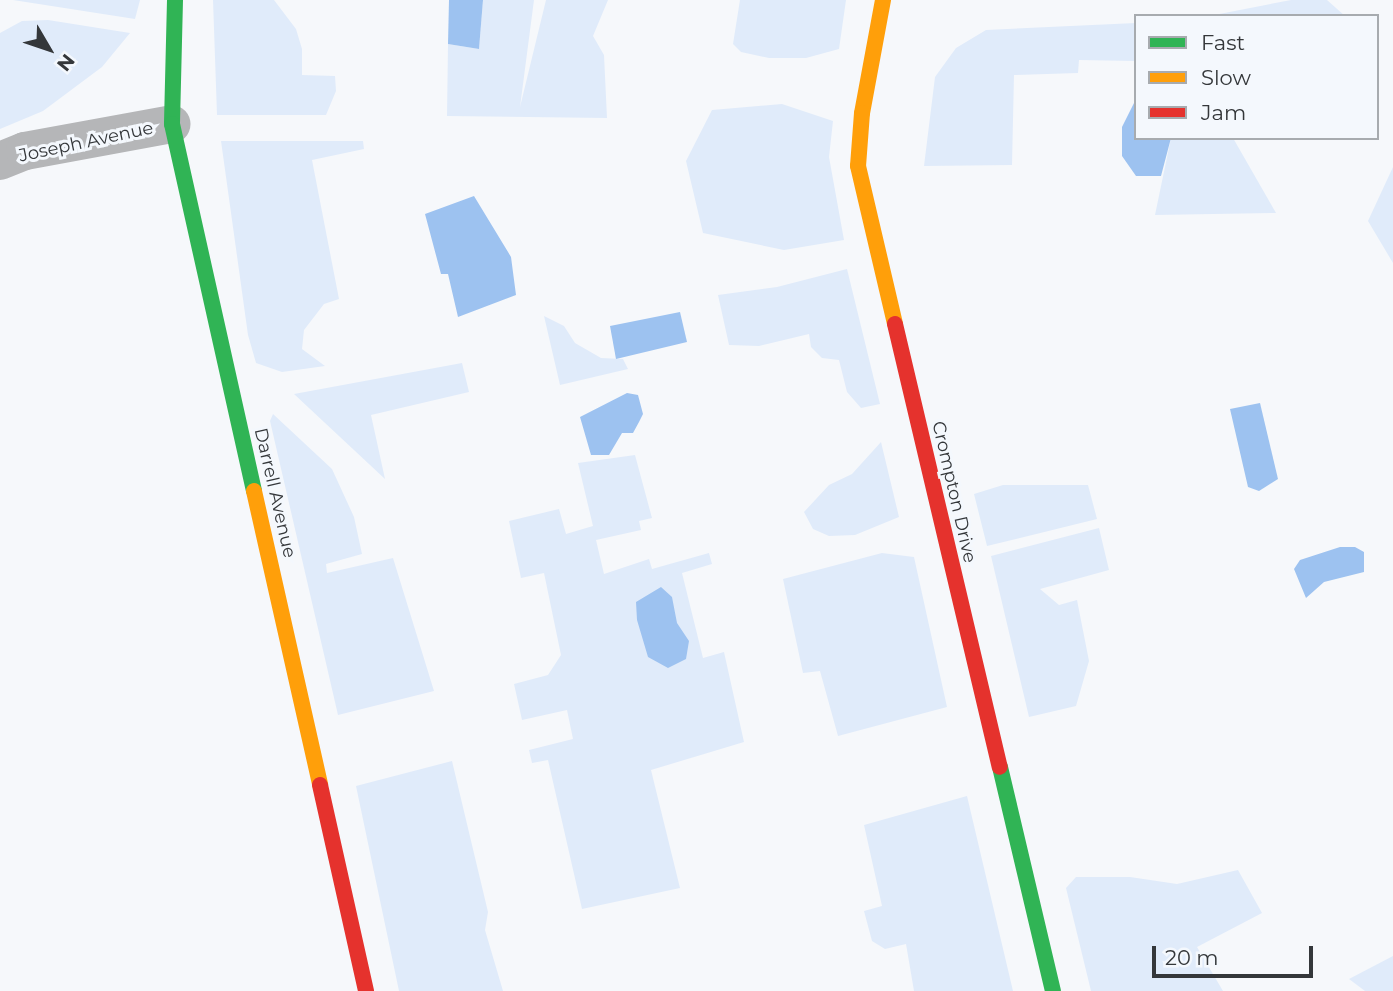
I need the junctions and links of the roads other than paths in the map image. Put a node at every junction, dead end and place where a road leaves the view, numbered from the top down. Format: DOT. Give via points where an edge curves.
graph roads {
  1 [pos="175,0"];
  2 [pos="883,0"];
  3 [pos="173,124"];
  4 [pos="0,161"];
  5 [pos="366,991"];
  6 [pos="1053,991"];
  1 -- 3 [label="street, Darrell Avenue"];
  2 -- 6 [label="street, Crompton Drive" via="862,113 858,166"];
  3 -- 4 [label="street, Joseph Avenue" via="25,151"];
  3 -- 5 [label="street, Darrell Avenue"];
}
